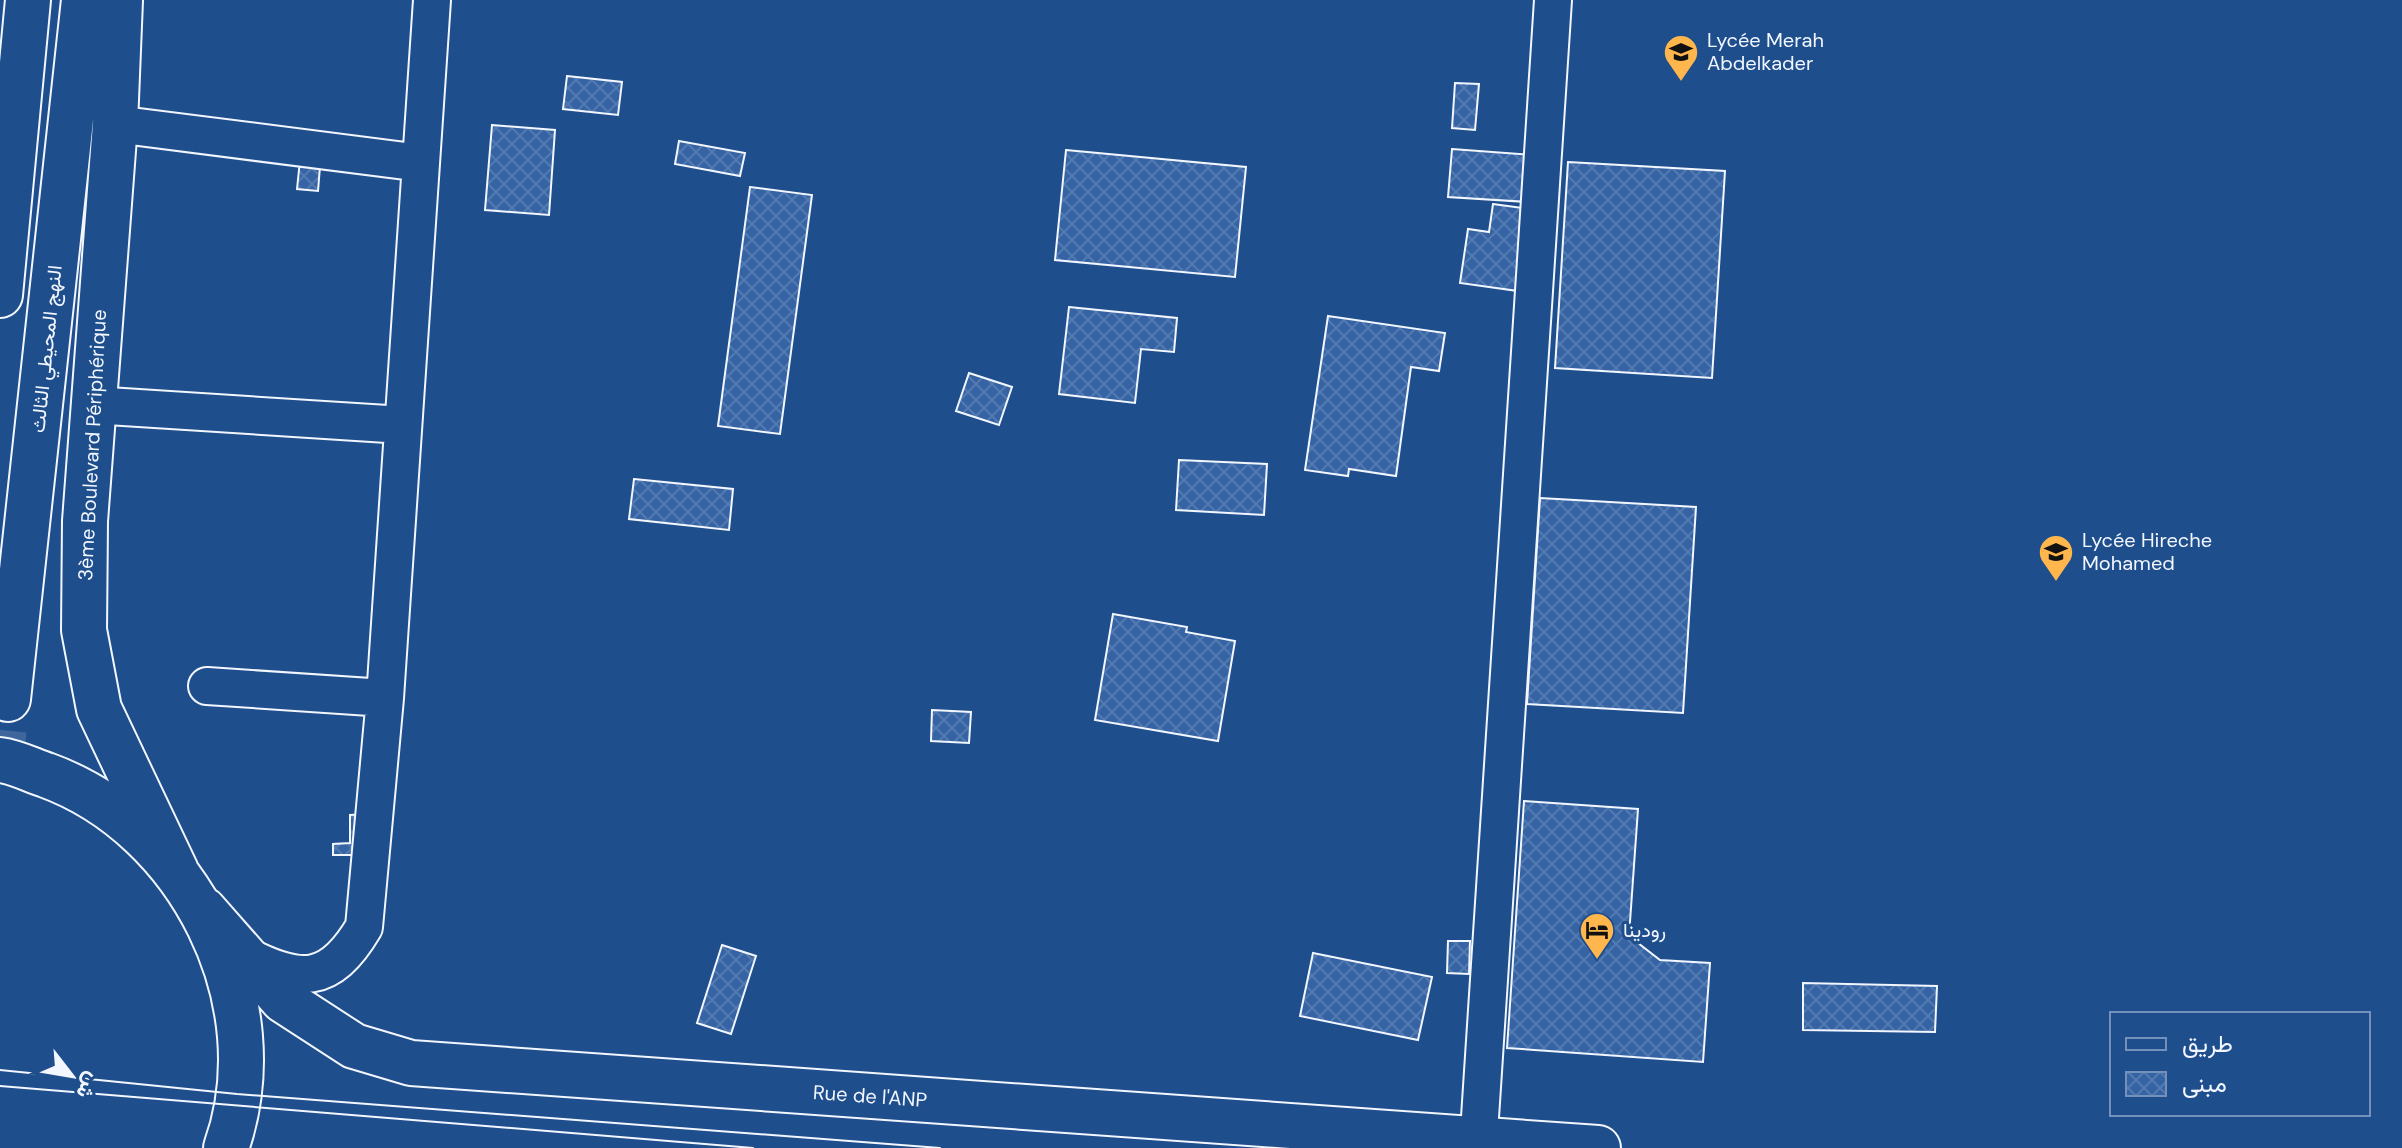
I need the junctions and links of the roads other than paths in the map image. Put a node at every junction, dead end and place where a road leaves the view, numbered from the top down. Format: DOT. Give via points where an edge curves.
graph roads {
  1 [pos="28,0"];
  2 [pos="84,0"];
  3 [pos="120,0"];
  4 [pos="432,0"];
  5 [pos="1553,0"];
  6 [pos="115,124"];
  7 [pos="421,163"];
  8 [pos="0,295"];
  9 [pos="92,405"];
  10 [pos="403,425"];
  11 [pos="207,686"];
  12 [pos="385,698"];
  13 [pos="8,699"];
  14 [pos="0,760"];
  15 [pos="188,888"];
  16 [pos="241,953"];
  17 [pos="1478,1144"];
  18 [pos="226,1148"];
  19 [pos="1598,1148"];
  1 -- 8 [label="main road"];
  2 -- 13 [label="main road, النهج المحيطي الثالث"];
  3 -- 6 [label="main road, 3ème Boulevard Périphérique"];
  4 -- 7 [label="street"];
  5 -- 17 [label="street"];
  6 -- 7 [label="street"];
  6 -- 9 [label="main road, 3ème Boulevard Périphérique"];
  7 -- 10 [label="street"];
  9 -- 10 [label="street"];
  9 -- 15 [label="main road, 3ème Boulevard Périphérique" via="84,630 99,709"];
  10 -- 12 [label="street"];
  11 -- 12 [label="street"];
  12 -- 16 [label="street" via="364,927 348,953 327,971 293,974"];
  14 -- 15 [label="main road" via="71,784 129,821"];
  15 -- 16 [label="main road, Rue de l'ANP"];
  15 -- 18 [label="main road, 3ème Boulevard Périphérique" via="224,959 237,1016 240,1075"];
  16 -- 17 [label="main road, Rue de l'ANP" via="283,1000 354,1046 411,1063"];
  17 -- 19 [label="main road, Rue de l'ANP"];
}
